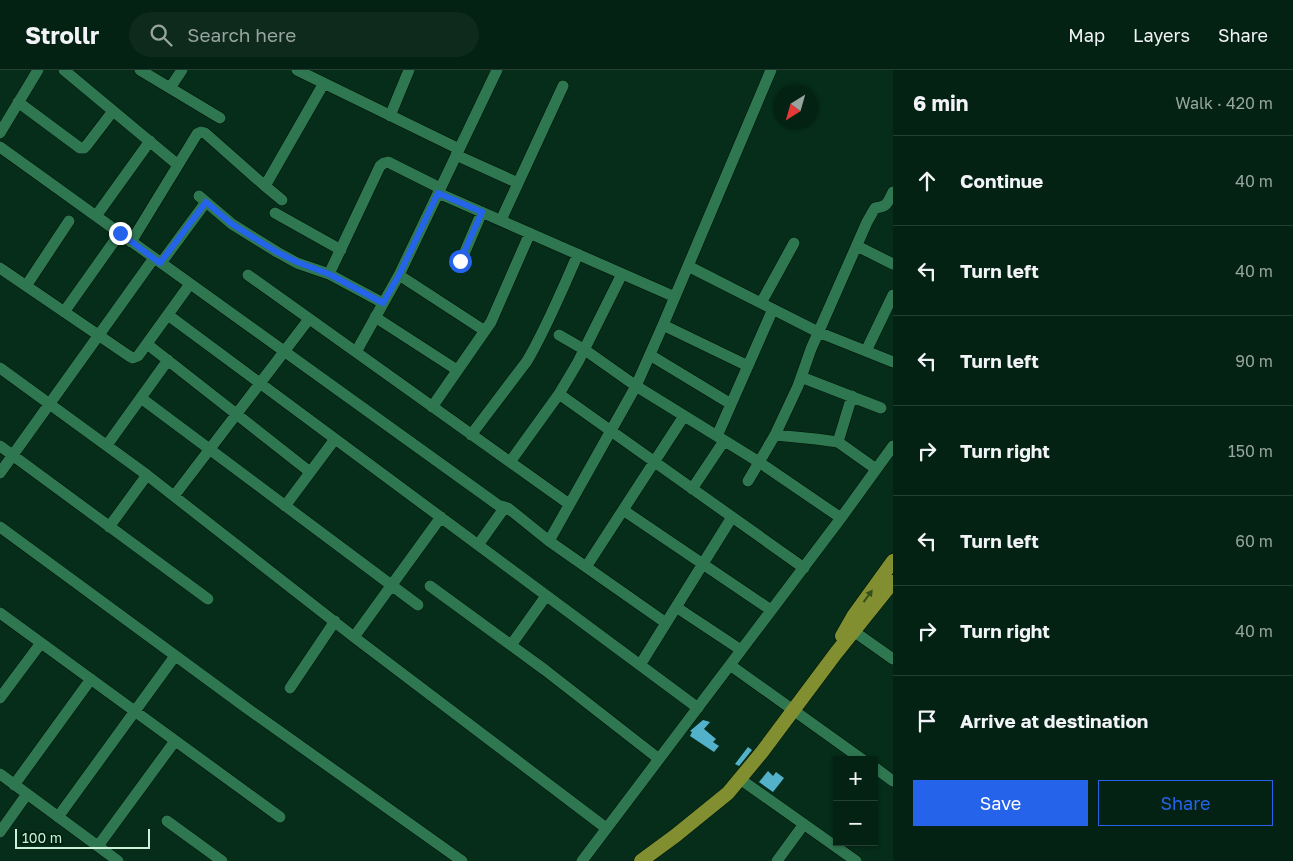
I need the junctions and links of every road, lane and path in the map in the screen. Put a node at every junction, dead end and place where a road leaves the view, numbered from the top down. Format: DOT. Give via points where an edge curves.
graph roads {
  1 [pos="64,70"];
  2 [pos="140,70"];
  3 [pos="182,70"];
  4 [pos="297,70"];
  5 [pos="409,70"];
  6 [pos="497,70"];
  7 [pos="771,70"];
  8 [pos="34,72"];
  9 [pos="324,83"];
  10 [pos="563,86"];
  11 [pos="170,88"];
  12 [pos="18,102"];
  13 [pos="113,111"];
  14 [pos="390,116"];
  15 [pos="220,118"];
  16 [pos="0,133"];
  17 [pos="150,141"];
  18 [pos="0,148"];
  19 [pos="458,152"];
  20 [pos="178,166"];
  21 [pos="518,183"];
  22 [pos="265,186"];
  23 [pos="439,190"];
  24 [pos="893,192"];
  25 [pos="282,200"];
  26 [pos="482,212"];
  27 [pos="275,213"];
  28 [pos="96,216"];
  29 [pos="500,220"];
  30 [pos="69,221"];
  31 [pos="120,233"];
  32 [pos="530,233"];
  33 [pos="131,242"];
  34 [pos="794,243"];
  35 [pos="856,246"];
  36 [pos="341,250"];
  37 [pos="578,254"];
  38 [pos="157,260"];
  39 [pos="460,261"];
  40 [pos="893,264"];
  41 [pos="688,266"];
  42 [pos="0,268"];
  43 [pos="329,274"];
  44 [pos="622,274"];
  45 [pos="248,275"];
  46 [pos="399,275"];
  47 [pos="190,284"];
  48 [pos="26,286"];
  49 [pos="893,295"];
  50 [pos="675,297"];
  51 [pos="383,303"];
  52 [pos="761,303"];
  53 [pos="773,309"];
  54 [pos="64,312"];
  55 [pos="168,315"];
  56 [pos="375,317"];
  57 [pos="309,318"];
  58 [pos="663,325"];
  59 [pos="485,331"];
  60 [pos="818,332"];
  61 [pos="559,335"];
  62 [pos="99,336"];
  63 [pos="147,344"];
  64 [pos="585,350"];
  65 [pos="284,351"];
  66 [pos="866,351"];
  67 [pos="356,352"];
  68 [pos="650,355"];
  69 [pos="168,360"];
  70 [pos="893,362"];
  71 [pos="748,366"];
  72 [pos="0,368"];
  73 [pos="457,370"];
  74 [pos="801,377"];
  75 [pos="260,383"];
  76 [pos="636,386"];
  77 [pos="558,394"];
  78 [pos="852,396"];
  79 [pos="141,398"];
  80 [pos="50,403"];
  81 [pos="730,404"];
  82 [pos="432,407"];
  83 [pos="881,408"];
  84 [pos="236,414"];
  85 [pos="684,416"];
  86 [pos="610,431"];
  87 [pos="472,435"];
  88 [pos="775,436"];
  89 [pos="720,438"];
  90 [pos="335,439"];
  91 [pos="838,442"];
  92 [pos="107,445"];
  93 [pos="0,446"];
  94 [pos="893,446"];
  95 [pos="209,449"];
  96 [pos="12,456"];
  97 [pos="510,462"];
  98 [pos="654,462"];
  99 [pos="759,462"];
  100 [pos="876,469"];
  101 [pos="310,472"];
  102 [pos="0,473"];
  103 [pos="147,475"];
  104 [pos="748,481"];
  105 [pos="692,488"];
  106 [pos="174,496"];
  107 [pos="569,504"];
  108 [pos="285,506"];
  109 [pos="505,507"];
  110 [pos="623,510"];
  111 [pos="732,517"];
  112 [pos="441,518"];
  113 [pos="841,518"];
  114 [pos="0,527"];
  115 [pos="109,527"];
  116 [pos="548,541"];
  117 [pos="478,545"];
  118 [pos="893,561"];
  119 [pos="703,564"];
  120 [pos="586,567"];
  121 [pos="804,568"];
  122 [pos="893,582"];
  123 [pos="392,585"];
  124 [pos="430,586"];
  125 [pos="546,596"];
  126 [pos="887,596"];
  127 [pos="208,599"];
  128 [pos="418,605"];
  129 [pos="676,607"];
  130 [pos="771,610"];
  131 [pos="0,613"];
  132 [pos="335,621"];
  133 [pos="666,623"];
  134 [pos="859,635"];
  135 [pos="354,637"];
  136 [pos="41,643"];
  137 [pos="510,645"];
  138 [pos="741,650"];
  139 [pos="836,653"];
  140 [pos="175,656"];
  141 [pos="893,659"];
  142 [pos="640,665"];
  143 [pos="730,665"];
  144 [pos="91,679"];
  145 [pos="290,688"];
  146 [pos="0,698"];
  147 [pos="698,708"];
  148 [pos="793,710"];
  149 [pos="135,712"];
  150 [pos="175,740"];
  151 [pos="857,756"];
  152 [pos="659,759"];
  153 [pos="878,771"];
  154 [pos="0,774"];
  155 [pos="740,779"];
  156 [pos="893,781"];
  157 [pos="14,784"];
  158 [pos="27,794"];
  159 [pos="58,817"];
  160 [pos="280,817"];
  161 [pos="167,821"];
  162 [pos="804,824"];
  163 [pos="606,828"];
  164 [pos="0,832"];
  165 [pos="98,846"];
  166 [pos="842,851"];
  167 [pos="118,861"];
  168 [pos="222,861"];
  169 [pos="462,861"];
  170 [pos="582,861"];
  171 [pos="641,861"];
  172 [pos="778,861"];
  173 [pos="835,861"];
  174 [pos="856,861"];
  1 -- 13 [label="street"];
  2 -- 11 [label="street"];
  3 -- 11 [label="street"];
  4 -- 9 [label="street"];
  5 -- 14 [label="street"];
  6 -- 19 [label="street"];
  7 -- 41 [label="street"];
  8 -- 12 [label="street"];
  9 -- 14 [label="street"];
  9 -- 22 [label="street"];
  10 -- 21 [label="street"];
  11 -- 15 [label="street"];
  12 -- 13 [label="street" via="80,148 87,145"];
  12 -- 16 [label="street"];
  13 -- 17 [label="street"];
  14 -- 19 [label="street"];
  17 -- 20 [label="street"];
  17 -- 28 [label="street"];
  18 -- 28 [label="street"];
  19 -- 21 [label="street"];
  19 -- 23 [label="street"];
  20 -- 22 [label="street" via="201,132"];
  20 -- 33 [label="street"];
  21 -- 29 [label="street"];
  22 -- 25 [label="street"];
  23 -- 26 [label="street"];
  23 -- 36 [label="street" via="388,162 384,163"];
  23 -- 46 [label="street"];
  24 -- 35 [label="street" via="885,206 875,208"];
  26 -- 29 [label="street"];
  26 -- 39 [label="street"];
  27 -- 36 [label="street"];
  28 -- 31 [label="street"];
  29 -- 32 [label="street"];
  30 -- 48 [label="street"];
  31 -- 33 [label="street"];
  31 -- 54 [label="street"];
  32 -- 37 [label="street"];
  32 -- 59 [label="street"];
  33 -- 38 [label="street"];
  34 -- 52 [label="street"];
  35 -- 40 [label="street"];
  35 -- 60 [label="street"];
  36 -- 43 [label="street"];
  37 -- 44 [label="street"];
  37 -- 87 [label="street" via="534,349"];
  38 -- 43 [label="street" via="203,199 232,224 277,252"];
  38 -- 47 [label="street"];
  38 -- 62 [label="street"];
  41 -- 50 [label="street"];
  41 -- 52 [label="street"];
  42 -- 48 [label="street"];
  43 -- 51 [label="street"];
  44 -- 50 [label="street"];
  44 -- 64 [label="street"];
  45 -- 57 [label="street"];
  46 -- 51 [label="street"];
  46 -- 59 [label="street"];
  47 -- 55 [label="street"];
  47 -- 65 [label="street"];
  48 -- 54 [label="street"];
  49 -- 66 [label="street"];
  50 -- 58 [label="street"];
  51 -- 56 [label="street"];
  52 -- 53 [label="street"];
  53 -- 60 [label="street"];
  53 -- 71 [label="street"];
  54 -- 62 [label="street"];
  55 -- 63 [label="street"];
  55 -- 75 [label="street"];
  56 -- 67 [label="street"];
  56 -- 73 [label="street"];
  57 -- 65 [label="street"];
  57 -- 67 [label="street"];
  58 -- 68 [label="street"];
  58 -- 71 [label="street"];
  59 -- 73 [label="street"];
  60 -- 66 [label="street"];
  60 -- 74 [label="street"];
  61 -- 64 [label="street"];
  62 -- 63 [label="street" via="134,358"];
  62 -- 80 [label="street"];
  63 -- 69 [label="street"];
  64 -- 76 [label="street"];
  64 -- 77 [label="street"];
  65 -- 75 [label="street"];
  65 -- 109 [label="street"];
  66 -- 70 [label="street"];
  67 -- 82 [label="street"];
  68 -- 76 [label="street"];
  68 -- 81 [label="street"];
  69 -- 79 [label="street"];
  69 -- 84 [label="street"];
  71 -- 81 [label="street"];
  72 -- 80 [label="street"];
  73 -- 82 [label="street"];
  74 -- 78 [label="street"];
  74 -- 88 [label="street"];
  75 -- 84 [label="street"];
  75 -- 90 [label="street"];
  76 -- 85 [label="street"];
  76 -- 86 [label="street"];
  77 -- 86 [label="street"];
  77 -- 97 [label="street"];
  78 -- 83 [label="street"];
  78 -- 91 [label="street"];
  79 -- 92 [label="street"];
  79 -- 95 [label="street"];
  80 -- 92 [label="street"];
  80 -- 96 [label="street"];
  81 -- 89 [label="street"];
  82 -- 87 [label="street"];
  84 -- 95 [label="street"];
  84 -- 101 [label="street"];
  85 -- 89 [label="street"];
  85 -- 98 [label="street"];
  86 -- 98 [label="street"];
  86 -- 107 [label="street"];
  87 -- 97 [label="street"];
  88 -- 91 [label="street"];
  88 -- 99 [label="street"];
  89 -- 99 [label="street"];
  89 -- 105 [label="street"];
  90 -- 101 [label="street"];
  90 -- 112 [label="street"];
  91 -- 100 [label="street"];
  92 -- 103 [label="street"];
  93 -- 96 [label="street"];
  94 -- 100 [label="street"];
  95 -- 106 [label="street"];
  95 -- 108 [label="street"];
  96 -- 102 [label="street"];
  96 -- 115 [label="street"];
  97 -- 107 [label="street"];
  98 -- 105 [label="street"];
  98 -- 110 [label="street"];
  99 -- 104 [label="street"];
  99 -- 113 [label="street"];
  100 -- 113 [label="street"];
  101 -- 108 [label="street"];
  103 -- 106 [label="street"];
  103 -- 115 [label="street"];
  105 -- 111 [label="street"];
  106 -- 132 [label="street"];
  107 -- 116 [label="street"];
  108 -- 123 [label="street"];
  109 -- 116 [label="street"];
  109 -- 117 [label="street"];
  110 -- 119 [label="street"];
  110 -- 120 [label="street"];
  111 -- 119 [label="street"];
  111 -- 121 [label="street"];
  112 -- 117 [label="street"];
  112 -- 123 [label="street"];
  113 -- 121 [label="street"];
  114 -- 140 [label="street"];
  115 -- 127 [label="street"];
  116 -- 120 [label="street"];
  117 -- 125 [label="street"];
  139 -- 118 [label="main road, one-way" via="854,615"];
  119 -- 129 [label="street"];
  119 -- 130 [label="street"];
  120 -- 133 [label="street"];
  121 -- 130 [label="street"];
  122 -- 126 [label="main road"];
  123 -- 128 [label="street"];
  123 -- 135 [label="street"];
  124 -- 137 [label="street"];
  125 -- 137 [label="street"];
  125 -- 142 [label="street"];
  126 -- 134 [label="main road"];
  126 -- 139 [label="main road"];
  129 -- 133 [label="street"];
  129 -- 138 [label="street"];
  130 -- 138 [label="street"];
  131 -- 136 [label="street"];
  132 -- 135 [label="street"];
  132 -- 145 [label="street"];
  133 -- 142 [label="street"];
  134 -- 139 [label="main road"];
  134 -- 141 [label="street"];
  135 -- 163 [label="street"];
  136 -- 144 [label="street"];
  136 -- 146 [label="street"];
  137 -- 152 [label="street"];
  138 -- 143 [label="street"];
  139 -- 148 [label="main road"];
  140 -- 149 [label="street"];
  140 -- 169 [label="street"];
  142 -- 147 [label="street"];
  143 -- 147 [label="street"];
  143 -- 148 [label="street"];
  144 -- 149 [label="street"];
  144 -- 157 [label="street"];
  147 -- 152 [label="street"];
  148 -- 151 [label="street"];
  148 -- 155 [label="main road"];
  149 -- 150 [label="street"];
  149 -- 159 [label="street"];
  150 -- 160 [label="street"];
  150 -- 165 [label="street"];
  152 -- 163 [label="street"];
  153 -- 156 [label="street"];
  154 -- 157 [label="street"];
  155 -- 162 [label="street"];
  155 -- 171 [label="main road" via="718,802"];
  157 -- 158 [label="street"];
  158 -- 159 [label="street"];
  158 -- 164 [label="street"];
  159 -- 165 [label="street"];
  161 -- 168 [label="street"];
  162 -- 166 [label="street"];
  162 -- 172 [label="street"];
  163 -- 170 [label="street"];
  165 -- 167 [label="street"];
  166 -- 173 [label="street"];
  166 -- 174 [label="street"];
}
